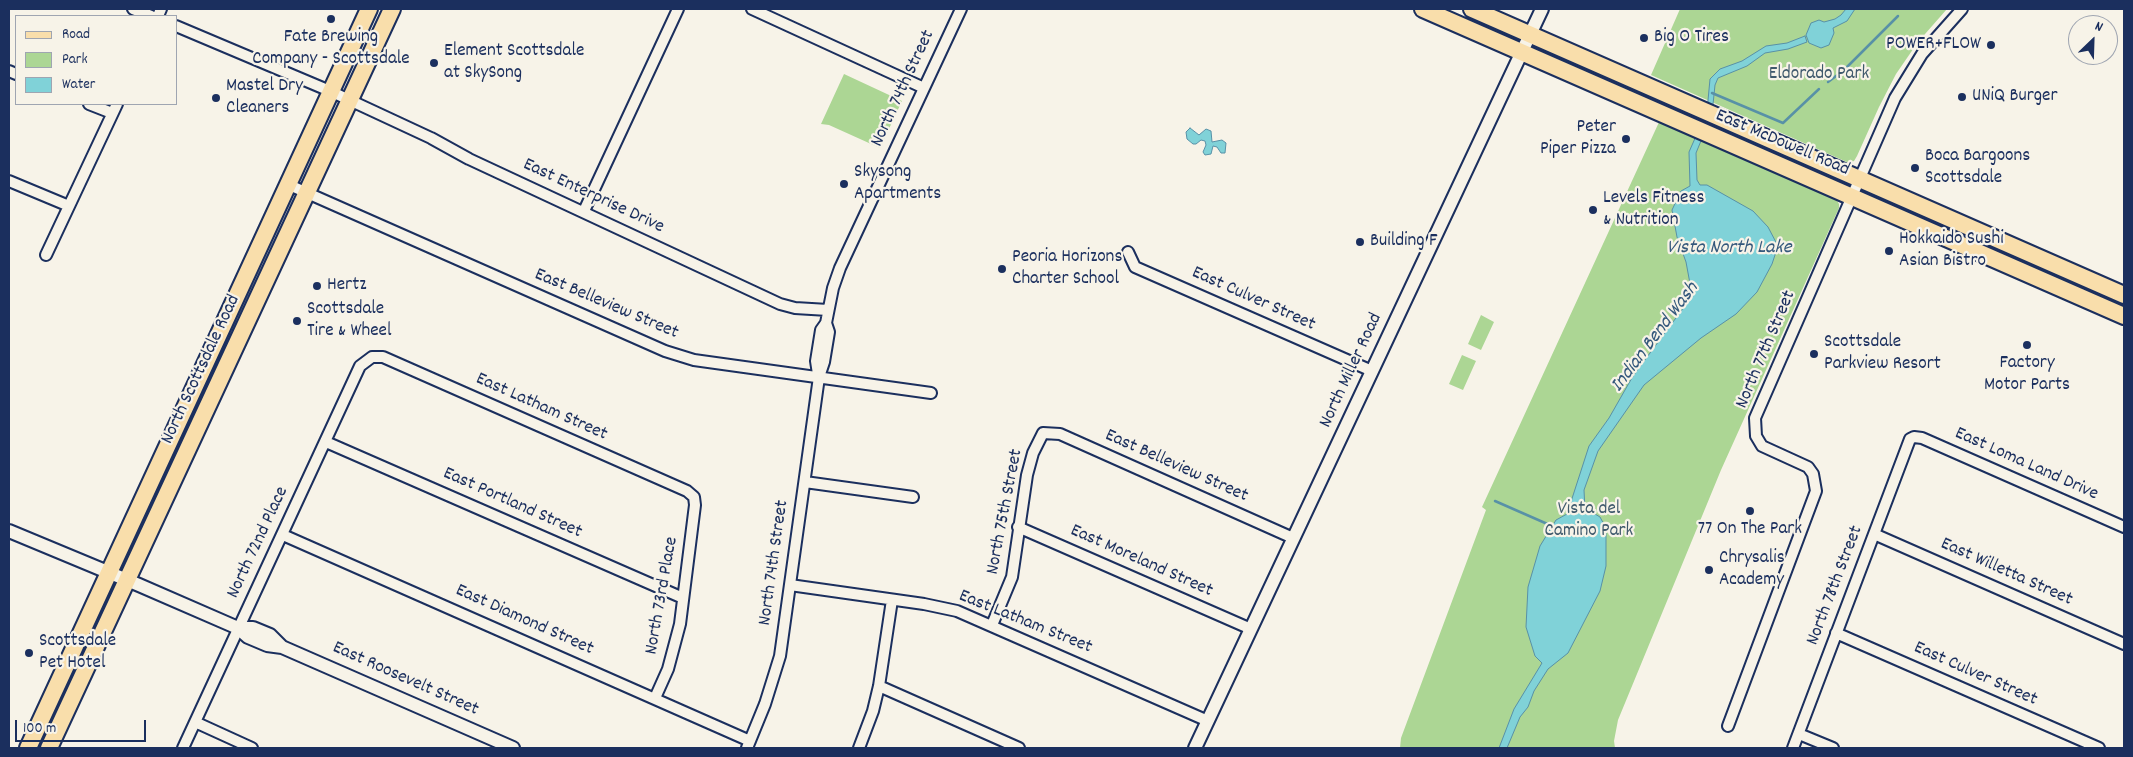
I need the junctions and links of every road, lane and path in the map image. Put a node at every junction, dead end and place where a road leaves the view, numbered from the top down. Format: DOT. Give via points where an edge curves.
graph roads {
  1 [pos="133,9"];
  2 [pos="368,9"];
  3 [pos="392,9"];
  4 [pos="678,9"];
  5 [pos="752,9"];
  6 [pos="961,9"];
  7 [pos="1423,9"];
  8 [pos="1472,9"];
  9 [pos="1542,9"];
  10 [pos="1962,9"];
  11 [pos="148,15"];
  12 [pos="178,27"];
  13 [pos="1530,34"];
  14 [pos="1522,52"];
  15 [pos="924,88"];
  16 [pos="330,91"];
  17 [pos="349,100"];
  18 [pos="94,105"];
  19 [pos="114,109"];
  20 [pos="1859,179"];
  21 [pos="9,181"];
  22 [pos="287,184"];
  23 [pos="306,192"];
  24 [pos="1852,196"];
  25 [pos="69,206"];
  26 [pos="584,211"];
  27 [pos="1128,252"];
  28 [pos="46,255"];
  29 [pos="2124,295"];
  30 [pos="828,310"];
  31 [pos="2124,316"];
  32 [pos="372,357"];
  33 [pos="1372,371"];
  34 [pos="819,377"];
  35 [pos="931,393"];
  36 [pos="1042,433"];
  37 [pos="1914,437"];
  38 [pos="326,442"];
  39 [pos="805,482"];
  40 [pos="694,497"];
  41 [pos="913,497"];
  42 [pos="1018,527"];
  43 [pos="2124,527"];
  44 [pos="9,531"];
  45 [pos="1874,534"];
  46 [pos="283,535"];
  47 [pos="1293,538"];
  48 [pos="109,572"];
  49 [pos="127,580"];
  50 [pos="790,585"];
  51 [pos="683,598"];
  52 [pos="892,600"];
  53 [pos="992,626"];
  54 [pos="238,628"];
  55 [pos="1251,629"];
  56 [pos="1836,633"];
  57 [pos="2124,644"];
  58 [pos="879,686"];
  59 [pos="655,698"];
  60 [pos="1208,721"];
  61 [pos="195,722"];
  62 [pos="1728,726"];
  63 [pos="1799,734"];
  64 [pos="749,745"];
  65 [pos="28,748"];
  66 [pos="49,748"];
  67 [pos="183,748"];
  68 [pos="252,748"];
  69 [pos="513,748"];
  70 [pos="859,748"];
  71 [pos="1019,748"];
  72 [pos="1195,748"];
  73 [pos="1793,748"];
  74 [pos="1833,748"];
  75 [pos="2099,748"];
  1 -- 11 [label="street"];
  2 -- 16 [label="main road, North Scottsdale Road"];
  3 -- 17 [label="main road, North Scottsdale Road"];
  4 -- 26 [label="street"];
  5 -- 15 [label="street"];
  6 -- 15 [label="street, North 74th Street"];
  7 -- 14 [label="main road, East McDowell Road"];
  8 -- 13 [label="main road, East McDowell Road"];
  9 -- 13 [label="street, North Miller Road"];
  10 -- 20 [label="street, North 77th Street" via="1922,54 1904,83"];
  12 -- 16 [label="street"];
  13 -- 14 [label="street, North Miller Road"];
  13 -- 20 [label="main road, East McDowell Road"];
  14 -- 24 [label="main road, East McDowell Road"];
  14 -- 33 [label="street, North Miller Road"];
  15 -- 30 [label="street, North 74th Street" via="844,260"];
  16 -- 17 [label="street"];
  16 -- 22 [label="main road, North Scottsdale Road"];
  17 -- 23 [label="main road, North Scottsdale Road"];
  17 -- 26 [label="street, East Enterprise Drive" via="431,138 469,160"];
  18 -- 19 [label="street"];
  19 -- 25 [label="street"];
  20 -- 24 [label="street, North 77th Street"];
  20 -- 29 [label="main road, East McDowell Road"];
  21 -- 25 [label="street"];
  22 -- 23 [label="street, East Belleview Street"];
  22 -- 48 [label="main road, North Scottsdale Road"];
  23 -- 34 [label="street, East Belleview Street" via="665,351 694,360"];
  23 -- 49 [label="main road, North Scottsdale Road"];
  24 -- 31 [label="main road, East McDowell Road"];
  24 -- 62 [label="street, North 77th Street" via="1756,418 1754,427 1762,446 1808,467 1813,474 1816,491"];
  25 -- 28 [label="street"];
  26 -- 30 [label="street, East Enterprise Drive" via="780,304"];
  27 -- 33 [label="street, East Culver Street" via="1135,267"];
  30 -- 34 [label="street, North 74th Street" via="816,361"];
  32 -- 38 [label="street, North 72nd Place" via="360,366"];
  32 -- 40 [label="street, East Latham Street" via="384,357 687,491"];
  33 -- 47 [label="street, North Miller Road"];
  34 -- 35 [label="street, East Belleview Street"];
  34 -- 39 [label="street, North 74th Street"];
  36 -- 42 [label="street, North 75th Street" via="1029,468"];
  36 -- 47 [label="street, East Belleview Street" via="1060,434"];
  37 -- 43 [label="street, East Loma Land Drive"];
  37 -- 45 [label="street, North 78th Street" via="1908,442"];
  38 -- 46 [label="street, North 72nd Place"];
  38 -- 51 [label="street, East Portland Street"];
  39 -- 41 [label="street"];
  39 -- 50 [label="street, North 74th Street"];
  40 -- 51 [label="street, North 73rd Place"];
  42 -- 53 [label="street, North 75th Street" via="1012,577"];
  42 -- 55 [label="street, East Moreland Street"];
  44 -- 48 [label="street, East Roosevelt Street"];
  45 -- 56 [label="street, North 78th Street"];
  45 -- 57 [label="street, East Willetta Street"];
  46 -- 54 [label="street, North 72nd Place"];
  46 -- 59 [label="street, East Diamond Street"];
  47 -- 55 [label="street, North Miller Road"];
  48 -- 49 [label="street, East Roosevelt Street"];
  48 -- 65 [label="main road, North Scottsdale Road"];
  49 -- 54 [label="street, East Roosevelt Street"];
  49 -- 66 [label="main road, North Scottsdale Road"];
  50 -- 52 [label="street, East Latham Street"];
  50 -- 64 [label="street, North 74th Street" via="780,656"];
  51 -- 59 [label="street, North 73rd Place" via="674,652"];
  52 -- 53 [label="street, East Latham Street" via="957,611"];
  52 -- 58 [label="street"];
  53 -- 60 [label="street, East Latham Street"];
  54 -- 61 [label="street, North 72nd Place"];
  54 -- 69 [label="street, East Roosevelt Street" via="253,628 270,635 282,647"];
  55 -- 60 [label="street, North Miller Road"];
  56 -- 63 [label="street, North 78th Street"];
  56 -- 75 [label="street, East Culver Street"];
  58 -- 70 [label="street"];
  58 -- 71 [label="street"];
  59 -- 64 [label="street, East Diamond Street"];
  60 -- 72 [label="street, North Miller Road"];
  61 -- 67 [label="street, North 72nd Place"];
  61 -- 68 [label="street"];
  63 -- 73 [label="street, North 78th Street"];
  63 -- 74 [label="street"];
}
